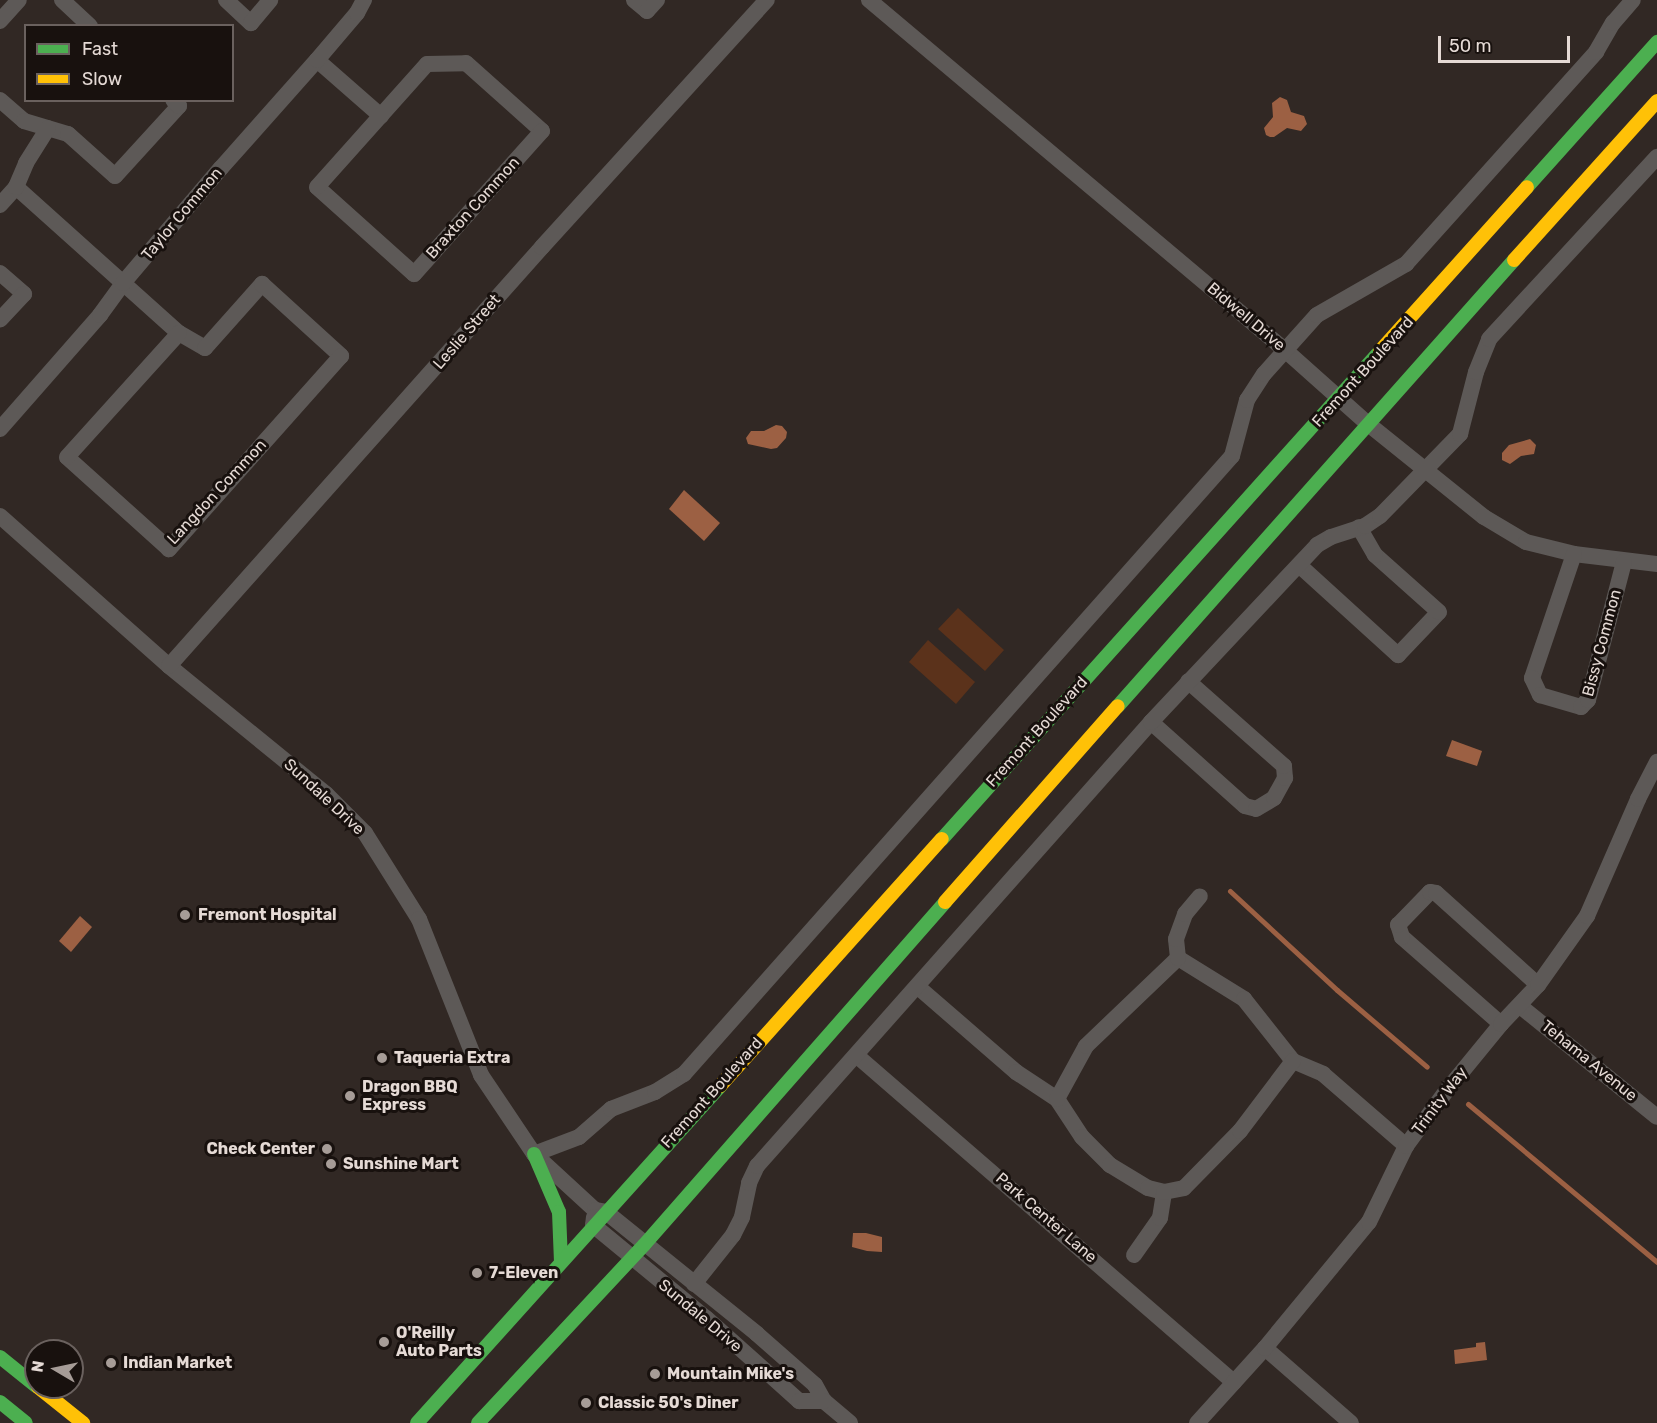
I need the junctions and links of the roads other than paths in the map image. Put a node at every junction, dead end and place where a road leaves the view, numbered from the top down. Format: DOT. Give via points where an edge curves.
graph roads {
  1 [pos="19,0"];
  2 [pos="62,0"];
  3 [pos="226,0"];
  4 [pos="270,0"];
  5 [pos="364,0"];
  6 [pos="634,0"];
  7 [pos="657,0"];
  8 [pos="767,0"];
  9 [pos="869,0"];
  10 [pos="1633,0"];
  11 [pos="0,21"];
  12 [pos="88,24"];
  13 [pos="1657,42"];
  14 [pos="317,60"];
  15 [pos="0,100"];
  16 [pos="1657,101"];
  17 [pos="175,102"];
  18 [pos="381,116"];
  19 [pos="48,128"];
  20 [pos="1657,157"];
  21 [pos="16,187"];
  22 [pos="0,205"];
  23 [pos="0,273"];
  24 [pos="123,283"];
  25 [pos="0,320"];
  26 [pos="179,333"];
  27 [pos="1285,350"];
  28 [pos="1339,398"];
  29 [pos="1367,423"];
  30 [pos="0,429"];
  31 [pos="1425,471"];
  32 [pos="0,516"];
  33 [pos="1359,527"];
  34 [pos="1574,555"];
  35 [pos="1624,562"];
  36 [pos="1657,564"];
  37 [pos="1299,565"];
  38 [pos="170,666"];
  39 [pos="1188,681"];
  40 [pos="1151,722"];
  41 [pos="1657,762"];
  42 [pos="1200,896"];
  43 [pos="1178,958"];
  44 [pos="1538,985"];
  45 [pos="918,987"];
  46 [pos="1521,1006"];
  47 [pos="1501,1024"];
  48 [pos="856,1055"];
  49 [pos="1293,1061"];
  50 [pos="1057,1099"];
  51 [pos="1657,1117"];
  52 [pos="1406,1146"];
  53 [pos="534,1154"];
  54 [pos="1164,1192"];
  55 [pos="598,1216"];
  56 [pos="644,1245"];
  57 [pos="1134,1255"];
  58 [pos="631,1258"];
  59 [pos="561,1261"];
  60 [pos="694,1284"];
  61 [pos="1265,1348"];
  62 [pos="0,1357"];
  63 [pos="24,1376"];
  64 [pos="1234,1382"];
  65 [pos="53,1399"];
  66 [pos="824,1401"];
  67 [pos="0,1402"];
  68 [pos="26,1423"];
  69 [pos="83,1423"];
  70 [pos="417,1423"];
  71 [pos="478,1423"];
  72 [pos="850,1423"];
  73 [pos="1197,1423"];
  74 [pos="1351,1423"];
  1 -- 11 [label="street"];
  2 -- 12 [label="street"];
  3 -- 4 [label="street" via="251,22"];
  5 -- 14 [label="street, Taylor Common" via="357,14"];
  6 -- 7 [label="street" via="647,11"];
  8 -- 38 [label="street, Leslie Street"];
  9 -- 27 [label="street, Bidwell Drive"];
  10 -- 27 [label="street, Fremont Boulevard" via="1581,69 1406,264 1317,315"];
  13 -- 28 [label="main road, Fremont Boulevard"];
  14 -- 18 [label="street"];
  14 -- 24 [label="street, Taylor Common"];
  15 -- 19 [label="street" via="24,121"];
  16 -- 29 [label="main road"];
  17 -- 19 [label="street" via="179,106 115,176 68,134"];
  18 -- 18 [label="street, Braxton Common" via="317,187 414,274 542,131 466,63 427,64"];
  19 -- 21 [label="street"];
  20 -- 31 [label="street" via="1489,339 1460,434"];
  21 -- 22 [label="street"];
  21 -- 24 [label="street"];
  23 -- 25 [label="street" via="24,294"];
  24 -- 26 [label="street"];
  24 -- 30 [label="street, Taylor Common" via="100,315"];
  26 -- 26 [label="street, Langdon Common" via="67,457 169,549 341,356 262,285 205,348"];
  27 -- 28 [label="street, Bidwell Drive"];
  27 -- 53 [label="street, Fremont Boulevard" via="1247,400 1232,456 684,1074 655,1092 611,1109 579,1137"];
  28 -- 29 [label="street, Bidwell Drive"];
  28 -- 55 [label="main road, Fremont Boulevard"];
  29 -- 31 [label="street, Bidwell Drive"];
  29 -- 56 [label="main road"];
  31 -- 33 [label="street" via="1380,516"];
  31 -- 34 [label="street, Bidwell Drive" via="1484,517 1526,542"];
  32 -- 38 [label="street, Sundale Drive"];
  33 -- 37 [label="street" via="1317,545"];
  33 -- 37 [label="street" via="1375,555 1439,612 1398,655"];
  34 -- 35 [label="street, Bidwell Drive"];
  34 -- 35 [label="street, Bissy Common" via="1532,678 1540,696 1581,707 1588,700"];
  35 -- 36 [label="street, Bidwell Drive"];
  37 -- 39 [label="street"];
  38 -- 53 [label="street, Sundale Drive" via="326,794 365,833 419,919 481,1075"];
  39 -- 40 [label="street"];
  39 -- 40 [label="street" via="1284,766 1285,778 1274,798 1256,809 1245,806"];
  40 -- 45 [label="street"];
  41 -- 44 [label="street, Trinity Way" via="1587,916"];
  42 -- 43 [label="street" via="1185,914 1176,939"];
  43 -- 49 [label="street" via="1244,999"];
  43 -- 50 [label="street" via="1086,1046"];
  44 -- 46 [label="street, Trinity Way"];
  44 -- 47 [label="street" via="1436,893 1430,892 1398,925 1402,937"];
  45 -- 48 [label="street"];
  45 -- 50 [label="street" via="1016,1072"];
  46 -- 47 [label="street, Trinity Way"];
  46 -- 51 [label="street, Tehama Avenue"];
  47 -- 52 [label="street, Trinity Way"];
  48 -- 60 [label="street" via="757,1166 734,1235"];
  48 -- 64 [label="street, Park Center Lane"];
  49 -- 52 [label="street" via="1323,1074"];
  49 -- 54 [label="street" via="1240,1131 1200,1172 1184,1188"];
  50 -- 54 [label="street" via="1082,1137 1110,1165 1148,1188"];
  52 -- 61 [label="street, Trinity Way" via="1369,1222"];
  53 -- 55 [label="street, Sundale Drive"];
  53 -- 59 [label="main road" via="559,1212"];
  54 -- 57 [label="street" via="1160,1218"];
  55 -- 56 [label="street, Sundale Drive"];
  55 -- 58 [label="street, Sundale Drive"];
  55 -- 59 [label="main road, Fremont Boulevard"];
  56 -- 58 [label="main road"];
  56 -- 60 [label="street, Sundale Drive"];
  58 -- 66 [label="street, Sundale Drive" via="799,1401"];
  58 -- 71 [label="main road"];
  59 -- 70 [label="main road, Fremont Boulevard"];
  60 -- 66 [label="street, Sundale Drive" via="815,1385"];
  61 -- 64 [label="street, Trinity Way"];
  61 -- 74 [label="street"];
  62 -- 63 [label="main road"];
  64 -- 73 [label="street, Trinity Way"];
  65 -- 69 [label="main road"];
  66 -- 72 [label="street, Sundale Drive"];
  67 -- 68 [label="main road"];
}
